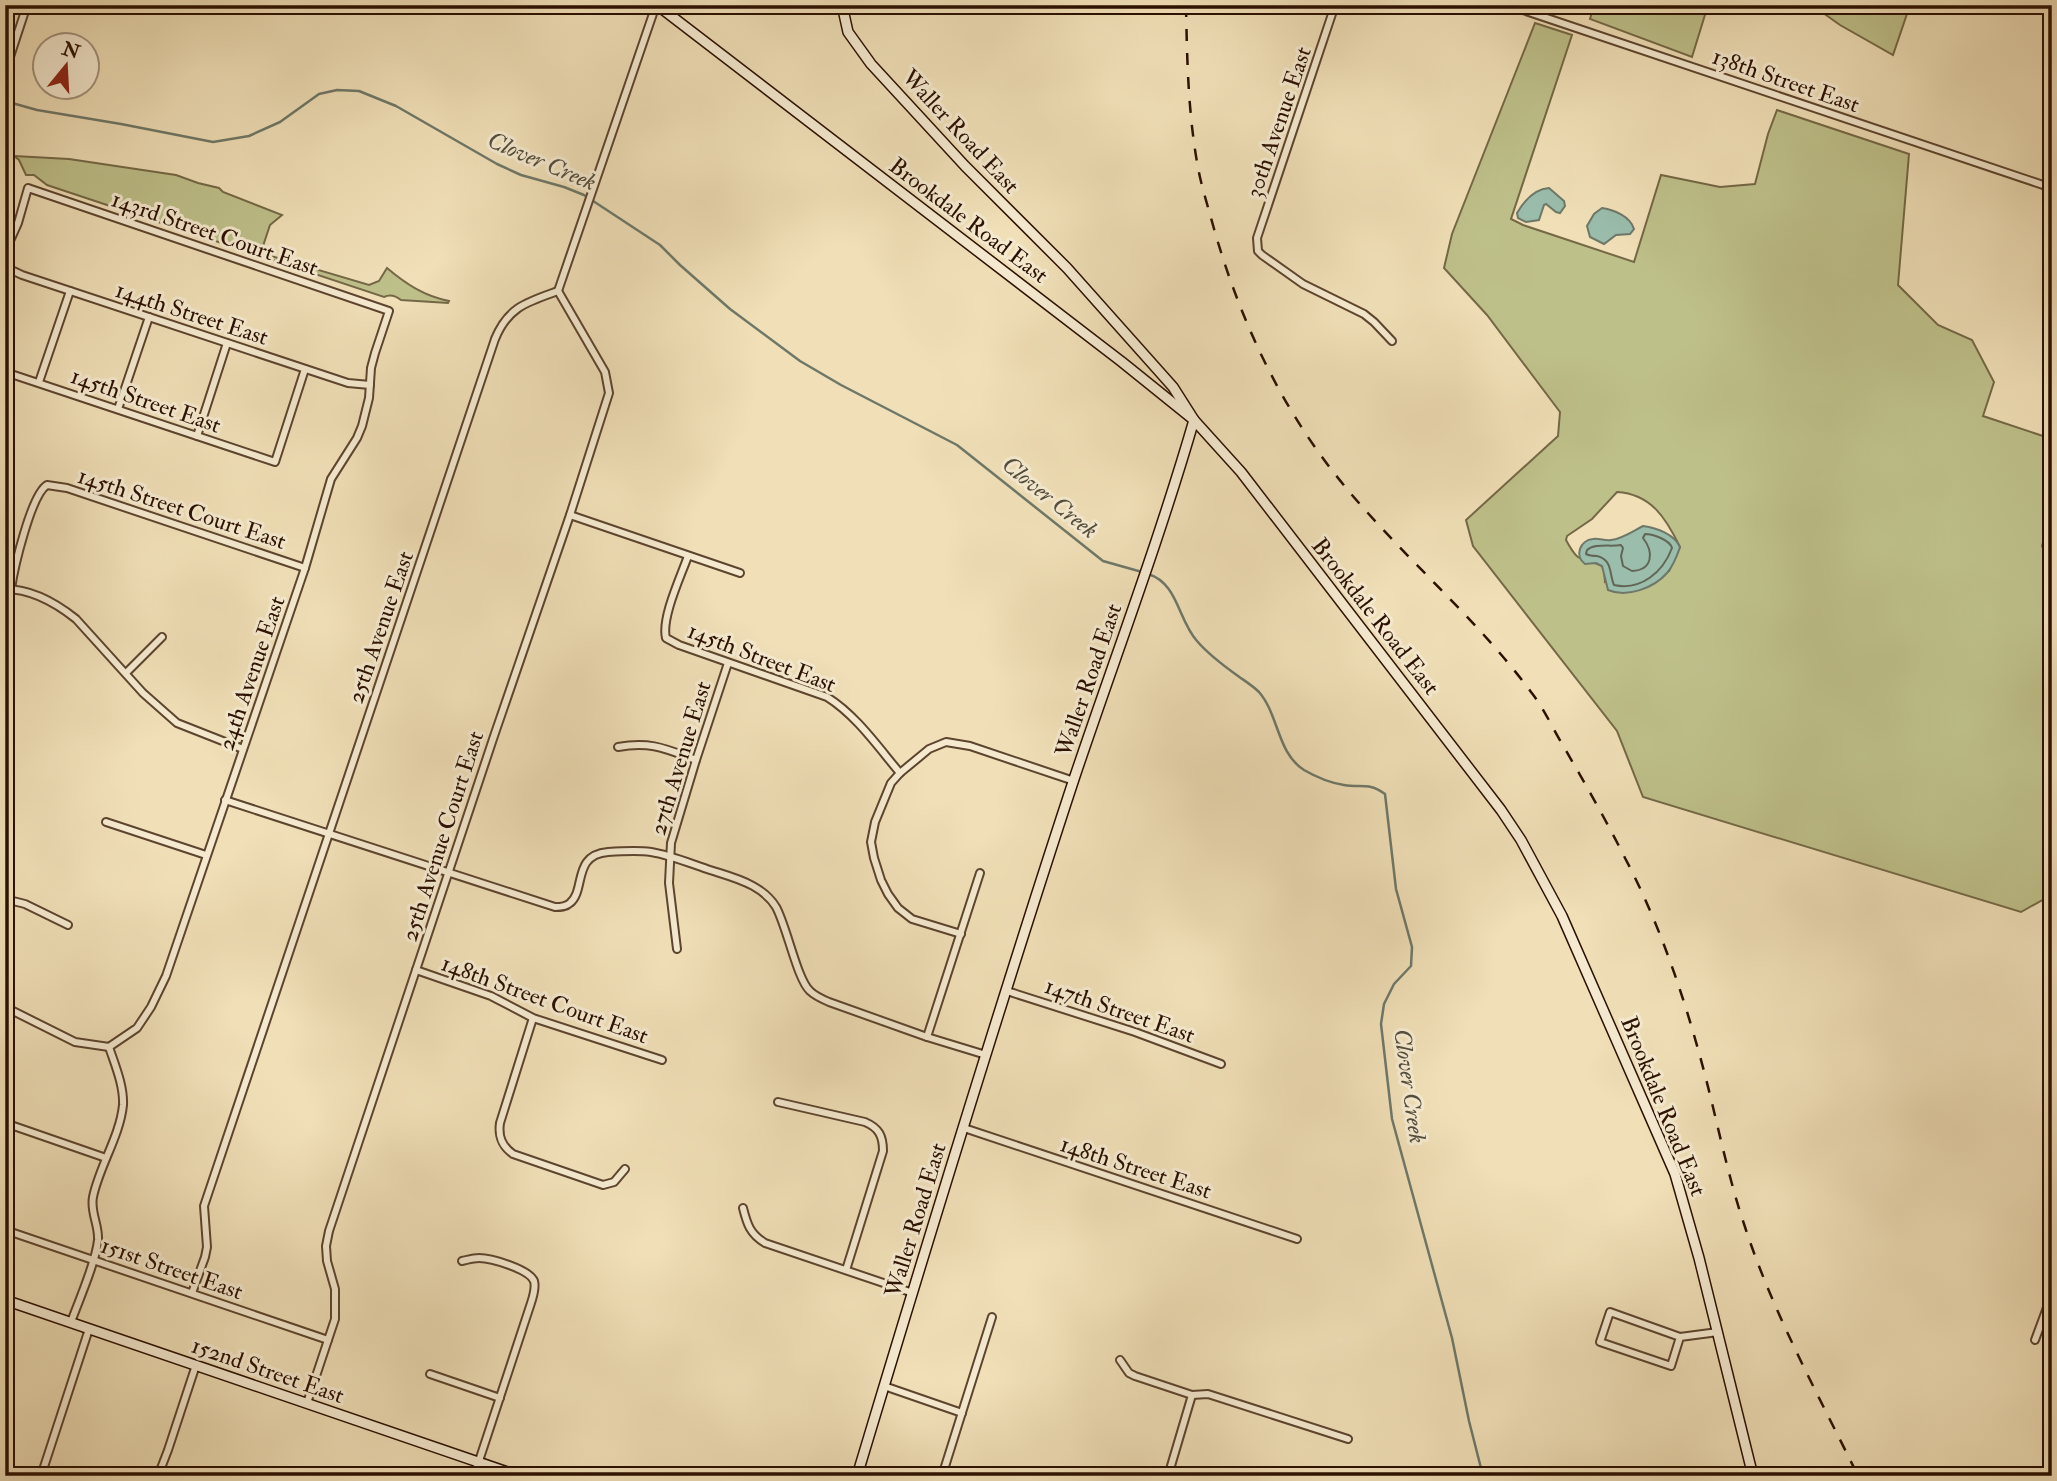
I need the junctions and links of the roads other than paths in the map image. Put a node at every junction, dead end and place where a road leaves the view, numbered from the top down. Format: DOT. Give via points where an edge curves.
graph roads {
  1 [pos="27,5"];
  2 [pos="657,5"];
  3 [pos="842,5"];
  4 [pos="1335,5"];
  5 [pos="1508,5"];
  6 [pos="5,72"];
  7 [pos="2052,188"];
  8 [pos="5,252"];
  9 [pos="5,267"];
  10 [pos="70,291"];
  11 [pos="558,291"];
  12 [pos="389,311"];
  13 [pos="149,317"];
  14 [pos="1392,341"];
  15 [pos="227,343"];
  16 [pos="305,369"];
  17 [pos="5,372"];
  18 [pos="39,382"];
  19 [pos="370,385"];
  20 [pos="118,409"];
  21 [pos="1194,420"];
  22 [pos="197,436"];
  23 [pos="570,515"];
  24 [pos="688,556"];
  25 [pos="305,568"];
  26 [pos="740,573"];
  27 [pos="8,589"];
  28 [pos="162,637"];
  29 [pos="728,663"];
  30 [pos="126,673"];
  31 [pos="5,714"];
  32 [pos="5,747"];
  33 [pos="618,747"];
  34 [pos="243,749"];
  35 [pos="696,760"];
  36 [pos="900,773"];
  37 [pos="1074,781"];
  38 [pos="225,800"];
  39 [pos="106,821"];
  40 [pos="329,833"];
  41 [pos="206,855"];
  42 [pos="669,856"];
  43 [pos="449,872"];
  44 [pos="980,873"];
  45 [pos="5,899"];
  46 [pos="68,925"];
  47 [pos="961,934"];
  48 [pos="677,949"];
  49 [pos="416,970"];
  50 [pos="1007,991"];
  51 [pos="5,1007"];
  52 [pos="533,1018"];
  53 [pos="927,1037"];
  54 [pos="109,1047"];
  55 [pos="986,1055"];
  56 [pos="662,1060"];
  57 [pos="1222,1063"];
  58 [pos="778,1102"];
  59 [pos="5,1124"];
  60 [pos="964,1128"];
  61 [pos="106,1158"];
  62 [pos="625,1169"];
  63 [pos="743,1208"];
  64 [pos="5,1230"];
  65 [pos="1297,1239"];
  66 [pos="93,1260"];
  67 [pos="462,1261"];
  68 [pos="846,1270"];
  69 [pos="192,1293"];
  70 [pos="913,1293"];
  71 [pos="2052,1294"];
  72 [pos="5,1300"];
  73 [pos="992,1317"];
  74 [pos="71,1322"];
  75 [pos="89,1329"];
  76 [pos="1718,1332"];
  77 [pos="1680,1337"];
  78 [pos="328,1340"];
  79 [pos="2035,1340"];
  80 [pos="1120,1360"];
  81 [pos="196,1365"];
  82 [pos="430,1374"];
  83 [pos="884,1386"];
  84 [pos="1192,1395"];
  85 [pos="500,1398"];
  86 [pos="307,1403"];
  87 [pos="962,1413"];
  88 [pos="1348,1439"];
  89 [pos="479,1462"];
  90 [pos="41,1476"];
  91 [pos="158,1476"];
  92 [pos="474,1476"];
  93 [pos="519,1476"];
  94 [pos="857,1476"];
  95 [pos="942,1476"];
  96 [pos="1168,1476"];
  97 [pos="1753,1476"];
  1 -- 6 [label="street"];
  2 -- 11 [label="street"];
  2 -- 21 [label="main road, Brookdale Road East"];
  3 -- 21 [label="main road, Waller Road East" via="848,32 871,64 1074,276 1173,387"];
  4 -- 14 [label="street, 30th Avenue East" via="1257,238 1258,251 1304,284 1364,314"];
  5 -- 7 [label="street, 138th Street East"];
  8 -- 12 [label="street, 143rd Street Court East" via="28,188"];
  9 -- 10 [label="street, 144th Street East"];
  10 -- 13 [label="street, 144th Street East"];
  10 -- 18 [label="street"];
  11 -- 23 [label="street, 25th Avenue Court East" via="605,372 609,387"];
  11 -- 40 [label="street, 25th Avenue East" via="514,310 500,327"];
  12 -- 19 [label="street, 24th Avenue East" via="374,353"];
  13 -- 15 [label="street, 144th Street East"];
  13 -- 20 [label="street"];
  15 -- 16 [label="street, 144th Street East"];
  15 -- 22 [label="street"];
  16 -- 19 [label="street, 144th Street East"];
  16 -- 22 [label="street, 145th Street East" via="275,462"];
  17 -- 18 [label="street, 145th Street East"];
  18 -- 20 [label="street, 145th Street East"];
  19 -- 25 [label="street, 24th Avenue East" via="358,438 331,479"];
  20 -- 22 [label="street, 145th Street East"];
  21 -- 37 [label="main road, Waller Road East"];
  21 -- 76 [label="main road, Brookdale Road East" via="1241,472 1527,850 1567,925 1675,1174"];
  23 -- 24 [label="street"];
  23 -- 43 [label="street, 25th Avenue Court East"];
  24 -- 26 [label="street"];
  24 -- 29 [label="street, 145th Street East" via="668,615 666,638"];
  25 -- 27 [label="street, 145th Street Court East" via="47,485 37,494"];
  25 -- 34 [label="street, 24th Avenue East"];
  27 -- 30 [label="street" via="48,600 66,611"];
  28 -- 30 [label="street"];
  29 -- 35 [label="street, 27th Avenue East"];
  29 -- 36 [label="street, 145th Street East" via="833,701"];
  30 -- 34 [label="street" via="177,723"];
  31 -- 32 [label="street" via="9,723"];
  33 -- 35 [label="street" via="650,745"];
  34 -- 38 [label="street, 24th Avenue East"];
  35 -- 42 [label="street, 27th Avenue East"];
  36 -- 37 [label="street" via="937,744 955,742"];
  36 -- 47 [label="street" via="887,792 873,831 872,850 881,880 898,908 912,919"];
  37 -- 50 [label="main road, Waller Road East"];
  38 -- 40 [label="street"];
  38 -- 41 [label="street, 24th Avenue East"];
  39 -- 41 [label="street"];
  40 -- 43 [label="street"];
  40 -- 69 [label="street, 25th Avenue East" via="204,1206 207,1247"];
  41 -- 54 [label="street, 24th Avenue East" via="162,987 136,1028"];
  42 -- 43 [label="street" via="650,852 593,856 584,867 574,899 555,907"];
  42 -- 48 [label="street, 27th Avenue East"];
  42 -- 53 [label="street" via="747,883 769,898 810,991"];
  43 -- 49 [label="street, 25th Avenue Court East"];
  44 -- 47 [label="street"];
  45 -- 46 [label="street" via="32,906"];
  47 -- 53 [label="street"];
  49 -- 52 [label="street, 148th Street Court East" via="491,996"];
  49 -- 78 [label="street, 25th Avenue Court East" via="329,1231 327,1261 336,1301"];
  50 -- 55 [label="main road, Waller Road East"];
  50 -- 57 [label="street, 147th Street East"];
  51 -- 54 [label="street" via="75,1042"];
  52 -- 56 [label="street, 148th Street Court East"];
  52 -- 62 [label="street" via="500,1122 503,1146 513,1154 603,1185 614,1182"];
  53 -- 55 [label="street"];
  54 -- 61 [label="street" via="123,1104"];
  55 -- 60 [label="main road, Waller Road East"];
  58 -- 68 [label="street" via="865,1122 880,1133 883,1151"];
  59 -- 61 [label="street"];
  60 -- 65 [label="street, 148th Street East"];
  60 -- 70 [label="main road, Waller Road East"];
  61 -- 66 [label="street" via="93,1196 98,1240"];
  63 -- 68 [label="street" via="756,1238"];
  64 -- 66 [label="street, 151st Street East"];
  66 -- 69 [label="street, 151st Street East"];
  66 -- 74 [label="street"];
  67 -- 85 [label="street" via="488,1259 523,1271 534,1281"];
  68 -- 70 [label="street"];
  69 -- 78 [label="street, 151st Street East"];
  70 -- 83 [label="main road, Waller Road East"];
  71 -- 79 [label="street"];
  72 -- 74 [label="main road, 152nd Street East"];
  73 -- 87 [label="street"];
  74 -- 75 [label="main road, 152nd Street East"];
  75 -- 81 [label="main road, 152nd Street East"];
  75 -- 90 [label="street"];
  76 -- 77 [label="street"];
  76 -- 97 [label="main road, Brookdale Road East"];
  77 -- 77 [label="street" via="1610,1312 1600,1342 1671,1366"];
  78 -- 86 [label="street, 25th Avenue Court East"];
  80 -- 84 [label="street" via="1135,1376"];
  81 -- 86 [label="main road, 152nd Street East"];
  81 -- 91 [label="street"];
  82 -- 85 [label="street"];
  83 -- 87 [label="street"];
  83 -- 94 [label="main road, Waller Road East"];
  84 -- 88 [label="street" via="1209,1394"];
  84 -- 96 [label="street"];
  85 -- 89 [label="street"];
  86 -- 89 [label="main road, 152nd Street East"];
  87 -- 95 [label="street"];
  89 -- 92 [label="street"];
  89 -- 93 [label="main road, 152nd Street East"];
}
